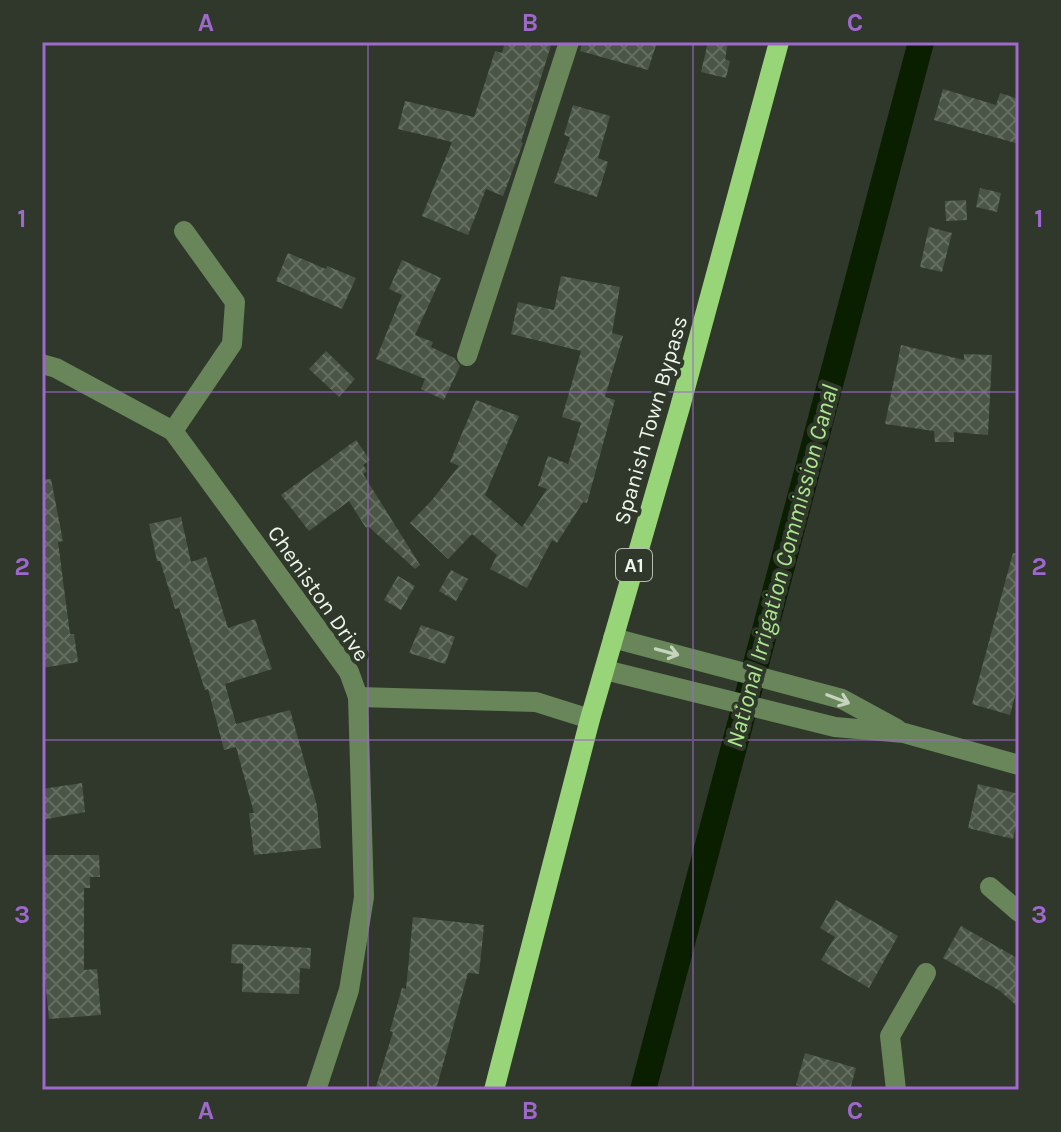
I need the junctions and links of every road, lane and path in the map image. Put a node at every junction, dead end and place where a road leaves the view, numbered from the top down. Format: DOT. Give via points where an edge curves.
graph roads {
  1 [pos="569,42"];
  2 [pos="779,42"];
  3 [pos="184,231"];
  4 [pos="467,356"];
  5 [pos="42,364"];
  6 [pos="173,431"];
  7 [pos="613,638"];
  8 [pos="605,670"];
  9 [pos="358,697"];
  10 [pos="590,719"];
  11 [pos="904,733"];
  12 [pos="1019,765"];
  13 [pos="990,887"];
  14 [pos="1019,912"];
  15 [pos="926,973"];
  16 [pos="316,1090"];
  17 [pos="494,1090"];
  18 [pos="896,1090"];
  1 -- 4 [label="street"];
  2 -- 7 [label="main road, Spanish Town Bypass / A1"];
  3 -- 6 [label="street" via="235,302 232,344"];
  5 -- 6 [label="street, Cheniston Drive"];
  6 -- 9 [label="street, Cheniston Drive" via="349,672"];
  7 -- 8 [label="main road, Spanish Town Bypass / A1"];
  7 -- 11 [label="street, one-way" via="842,699"];
  8 -- 10 [label="main road, Spanish Town Bypass / A1"];
  8 -- 11 [label="street" via="835,727"];
  9 -- 10 [label="street" via="536,702"];
  9 -- 16 [label="street, Cheniston Drive" via="364,897 349,990"];
  10 -- 17 [label="main road, Spanish Town Bypass / A1"];
  11 -- 12 [label="street"];
  13 -- 14 [label="street"];
  15 -- 18 [label="street" via="890,1036"];
}
